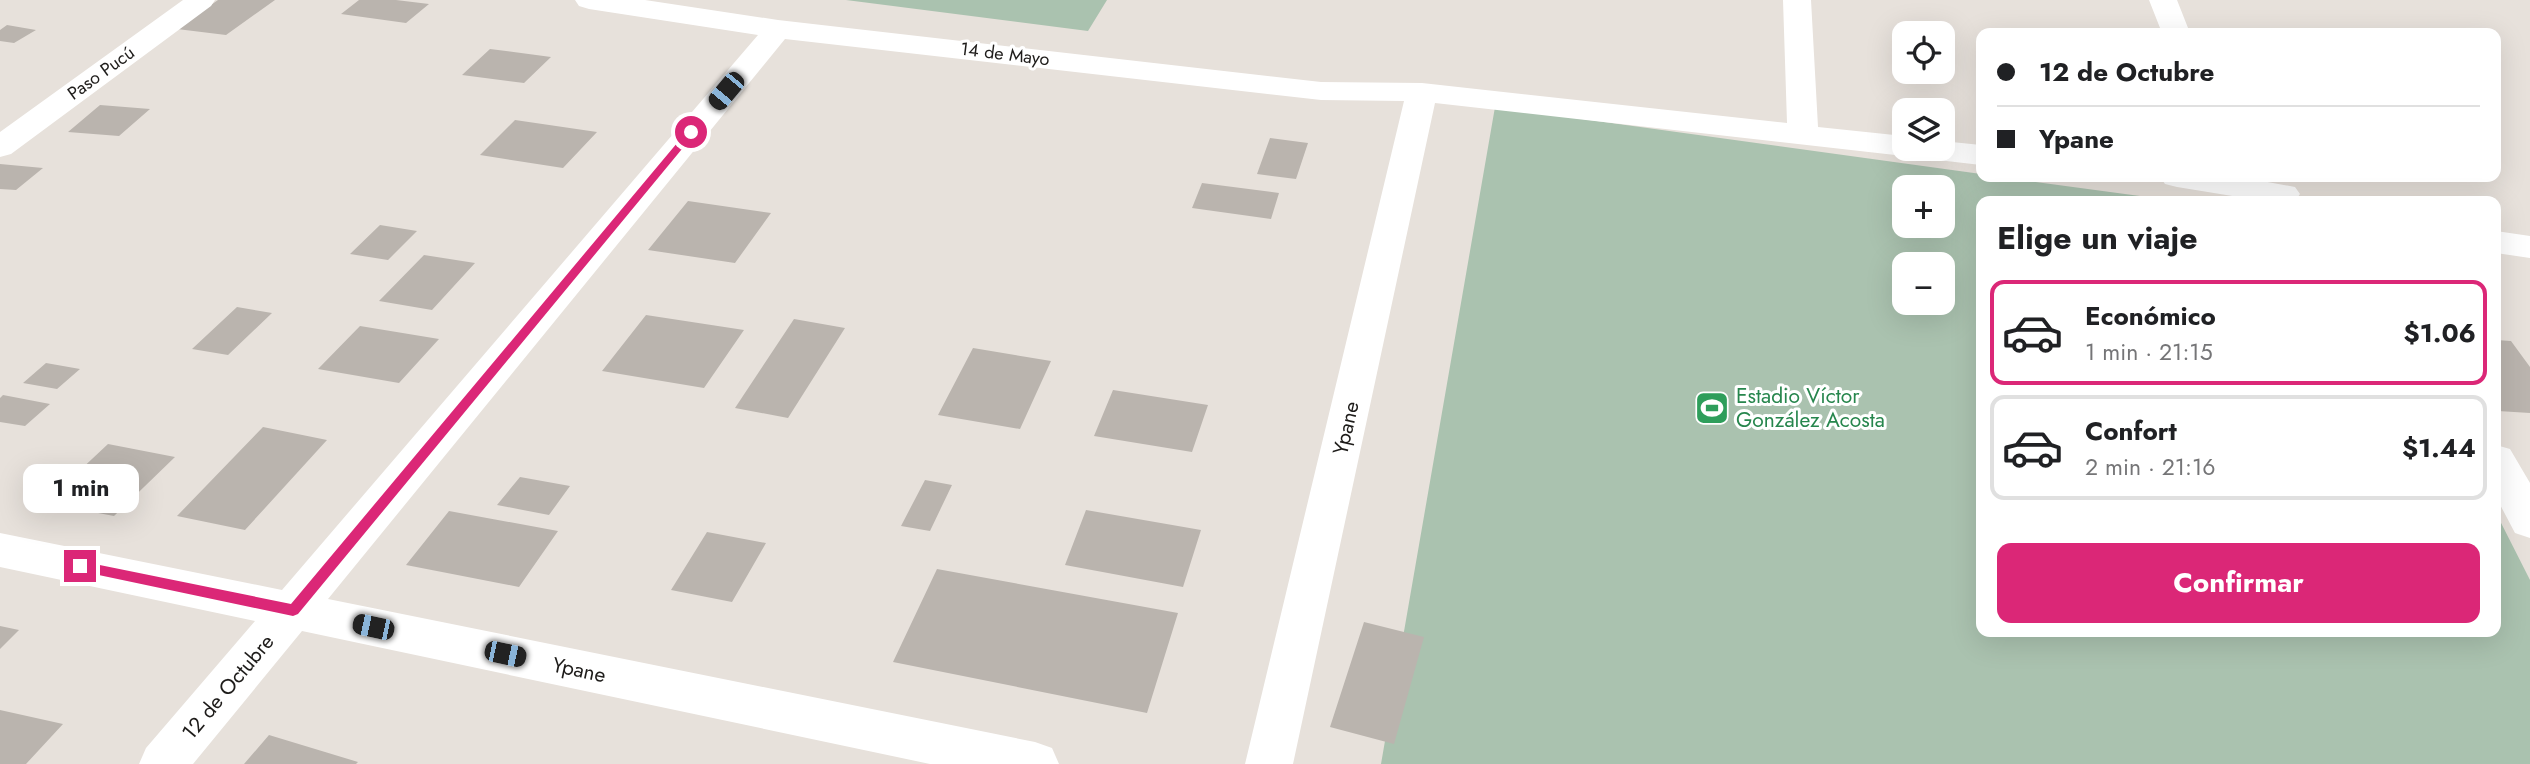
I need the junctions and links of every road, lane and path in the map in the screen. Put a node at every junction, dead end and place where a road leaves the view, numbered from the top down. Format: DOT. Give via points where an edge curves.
graph roads {
  1 [pos="201,0"];
  2 [pos="589,0"];
  3 [pos="1797,0"];
  4 [pos="2163,0"];
  5 [pos="2174,28"];
  6 [pos="778,29"];
  7 [pos="1422,92"];
  8 [pos="1803,135"];
  9 [pos="1892,145"];
  10 [pos="0,147"];
  11 [pos="1955,152"];
  12 [pos="1976,154"];
  13 [pos="2205,182"];
  14 [pos="2262,182"];
  15 [pos="2281,196"];
  16 [pos="2288,196"];
  17 [pos="2501,243"];
  18 [pos="2530,247"];
  19 [pos="2501,469"];
  20 [pos="2530,521"];
  21 [pos="0,550"];
  22 [pos="293,610"];
  23 [pos="163,764"];
  24 [pos="1035,764"];
  25 [pos="1269,764"];
  1 -- 10 [label="street, Paso Pucú"];
  2 -- 6 [label="street, 14 de Mayo"];
  3 -- 8 [label="street"];
  4 -- 5 [label="street"];
  6 -- 7 [label="street, 14 de Mayo" via="1321,91"];
  6 -- 22 [label="street, 12 de Octubre"];
  7 -- 8 [label="street, 14 de Mayo"];
  7 -- 25 [label="street, Ypane"];
  8 -- 9 [label="street, 14 de Mayo"];
  11 -- 12 [label="street"];
  13 -- 15 [label="street"];
  14 -- 16 [label="street"];
  17 -- 18 [label="street"];
  19 -- 20 [label="street"];
  21 -- 22 [label="street, Ypane"];
  22 -- 23 [label="street, 12 de Octubre"];
  22 -- 24 [label="street, Ypane"];
}
